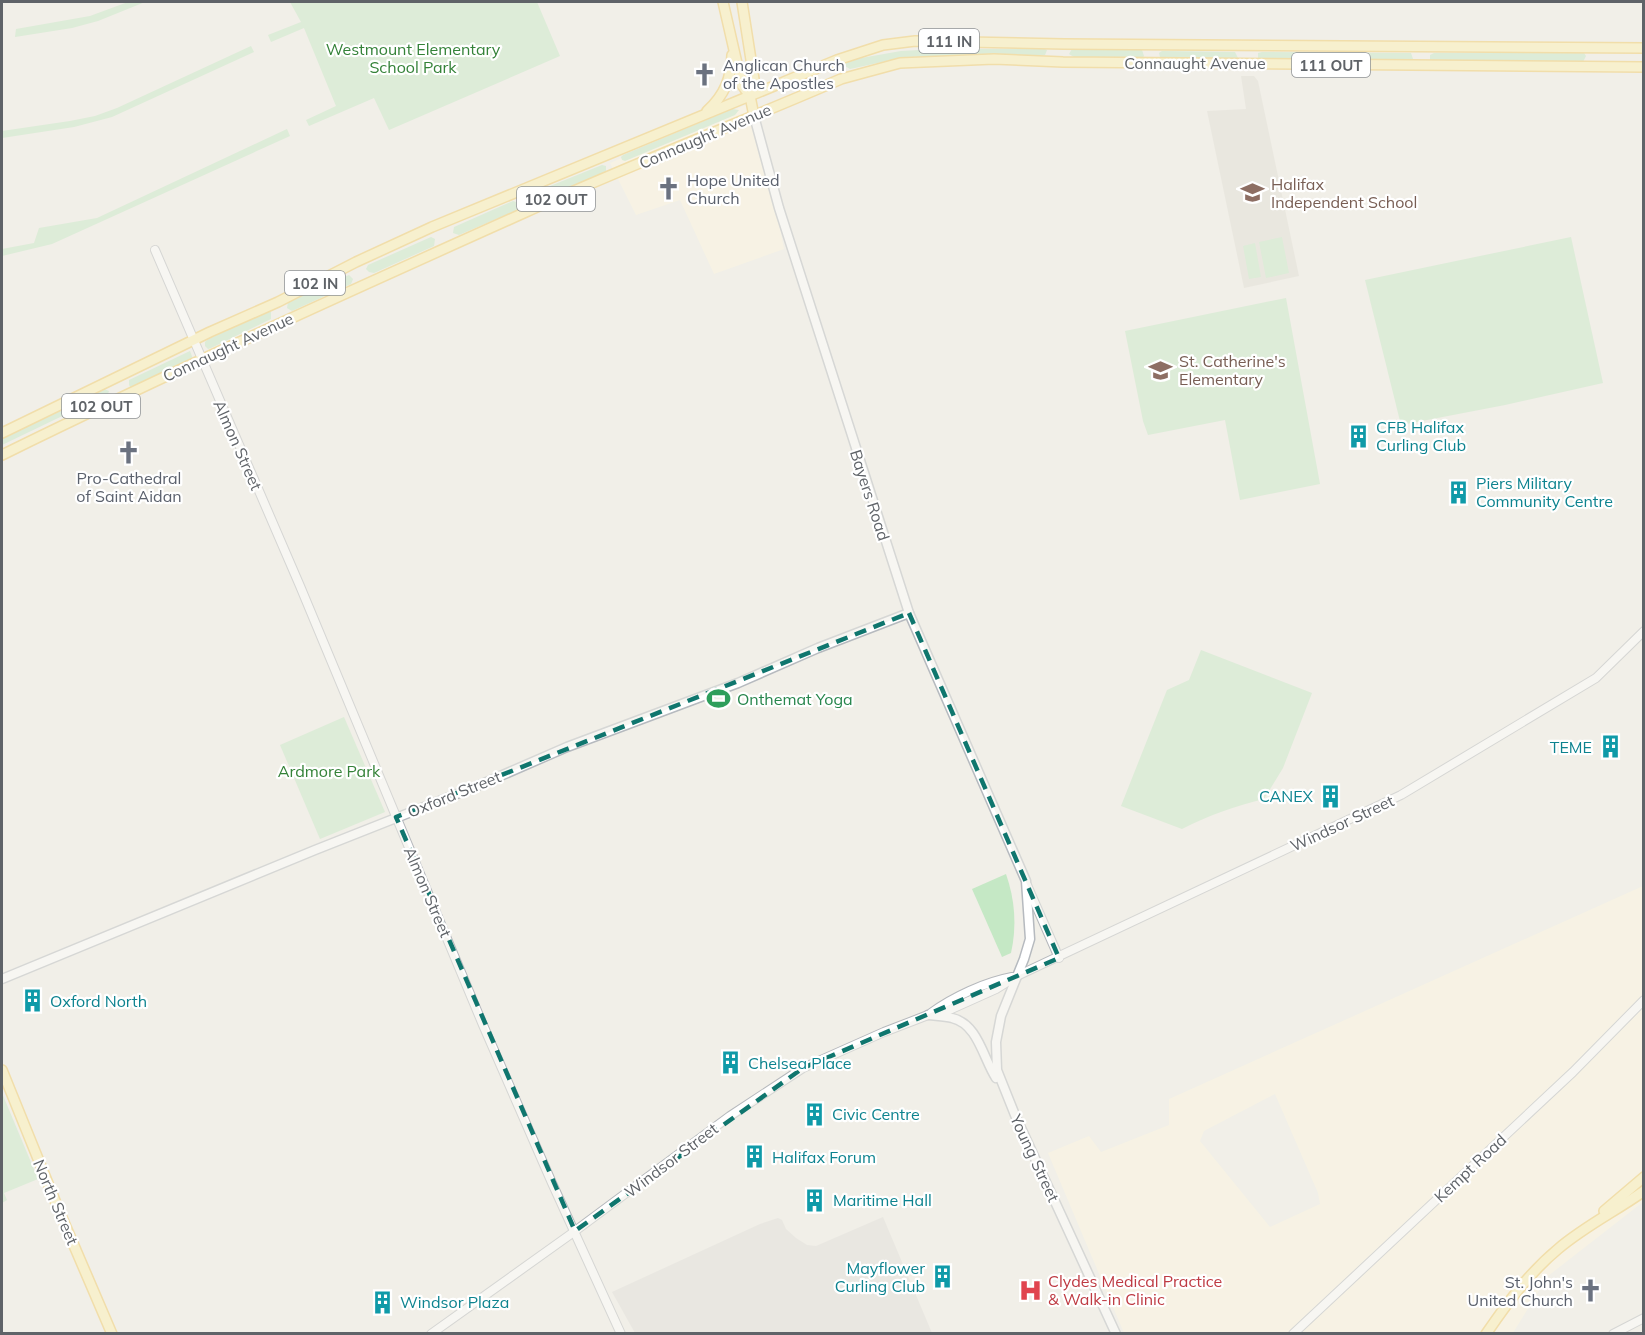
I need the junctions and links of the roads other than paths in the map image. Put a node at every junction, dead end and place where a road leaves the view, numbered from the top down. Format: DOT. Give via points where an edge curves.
graph roads {
  1 [pos="723,2"];
  2 [pos="742,2"];
  3 [pos="732,43"];
  4 [pos="1421,47"];
  5 [pos="1644,48"];
  6 [pos="1421,66"];
  7 [pos="1644,67"];
  8 [pos="750,96"];
  9 [pos="702,116"];
  10 [pos="754,116"];
  11 [pos="155,250"];
  12 [pos="194,341"];
  13 [pos="202,361"];
  14 [pos="2,433"];
  15 [pos="2,454"];
  16 [pos="909,613"];
  17 [pos="1644,631"];
  18 [pos="396,817"];
  19 [pos="1026,881"];
  20 [pos="1059,958"];
  21 [pos="1017,976"];
  22 [pos="2,979"];
  23 [pos="1644,1000"];
  24 [pos="928,1015"];
  25 [pos="2,1070"];
  26 [pos="1002,1085"];
  27 [pos="1644,1177"];
  28 [pos="1644,1191"];
  29 [pos="575,1231"];
  30 [pos="1577,1234"];
  31 [pos="1644,1318"];
  32 [pos="112,1334"];
  33 [pos="431,1334"];
  34 [pos="621,1334"];
  35 [pos="1116,1334"];
  36 [pos="1293,1334"];
  37 [pos="1486,1334"];
  38 [pos="1613,1334"];
  1 -- 3 [label="main road, Bayers Road"];
  2 -- 8 [label="main road, Bayers Road" via="754,79"];
  3 -- 8 [label="main road, Bayers Road" via="742,85"];
  3 -- 9 [label="main road" via="725,90"];
  4 -- 5 [label="main road, Connaught Avenue / 111 IN"];
  4 -- 6 [label="main road"];
  4 -- 8 [label="main road, Connaught Avenue / 111 IN" via="915,40 850,55"];
  6 -- 7 [label="main road, Connaught Avenue / 111 OUT"];
  6 -- 10 [label="main road, Connaught Avenue / 111 OUT" via="994,59 900,63 841,79"];
  8 -- 9 [label="main road, Connaught Avenue"];
  8 -- 10 [label="main road, Bayers Road"];
  9 -- 12 [label="main road, Connaught Avenue / 102 IN" via="432,226"];
  10 -- 13 [label="main road, Connaught Avenue / 102 OUT" via="365,283"];
  10 -- 16 [label="main road, Bayers Road" via="779,208"];
  11 -- 12 [label="street, Almon Street"];
  12 -- 13 [label="street, Almon Street"];
  12 -- 14 [label="main road, Connaught Avenue / 102 IN"];
  13 -- 15 [label="main road, Connaught Avenue / 102 OUT"];
  13 -- 18 [label="street, Almon Street"];
  16 -- 18 [label="main road, Oxford Street"];
  16 -- 19 [label="main road, Bayers Road"];
  17 -- 20 [label="street, Windsor Street" via="1596,678 1401,795"];
  18 -- 22 [label="main road, Oxford Street"];
  18 -- 29 [label="street, Almon Street"];
  19 -- 20 [label="street, Bayers Road"];
  19 -- 21 [label="main road, Bayers Road" via="1030,939"];
  20 -- 21 [label="street, Windsor Street"];
  21 -- 24 [label="street, Windsor Street" via="968,993"];
  21 -- 26 [label="main road, Young Street" via="1001,1016 996,1042"];
  23 -- 36 [label="street, Kempt Road" via="1573,1072"];
  24 -- 26 [label="main road" via="954,1018 966,1024"];
  24 -- 29 [label="street, Windsor Street" via="803,1068 720,1123"];
  25 -- 32 [label="main road, North Street"];
  26 -- 35 [label="main road, Young Street"];
  27 -- 30 [label="main road"];
  28 -- 30 [label="main road"];
  29 -- 33 [label="street, Windsor Street"];
  29 -- 34 [label="street, Almon Street"];
  30 -- 37 [label="main road" via="1530,1275"];
  31 -- 38 [label="street"];
}
